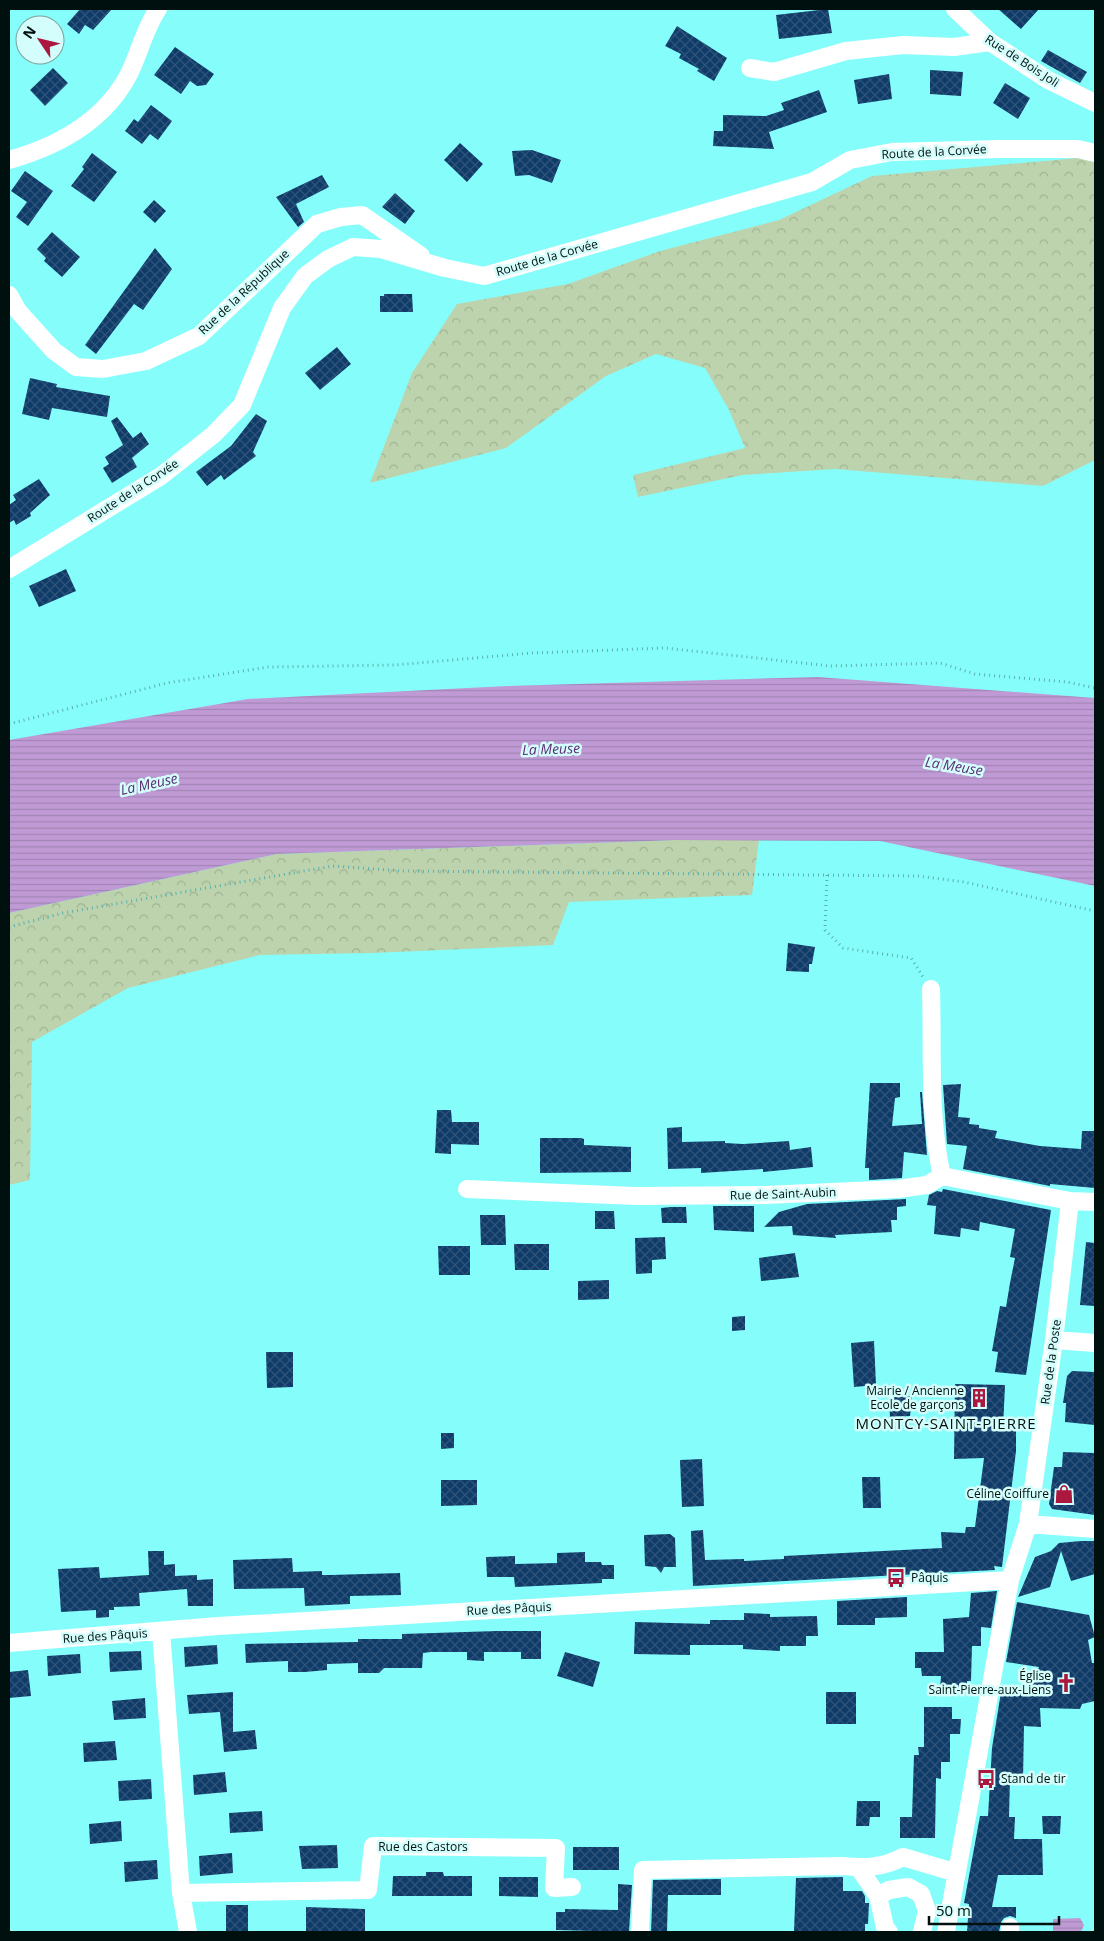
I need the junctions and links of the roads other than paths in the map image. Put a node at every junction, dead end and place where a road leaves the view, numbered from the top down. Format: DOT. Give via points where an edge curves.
graph roads {
  1 [pos="158,9"];
  2 [pos="955,9"];
  3 [pos="990,42"];
  4 [pos="750,68"];
  5 [pos="1095,103"];
  6 [pos="1095,153"];
  7 [pos="9,160"];
  8 [pos="433,265"];
  9 [pos="9,294"];
  10 [pos="9,569"];
  11 [pos="930,989"];
  12 [pos="942,1176"];
  13 [pos="466,1188"];
  14 [pos="1070,1201"];
  15 [pos="1095,1202"];
  16 [pos="1054,1340"];
  17 [pos="1095,1343"];
  18 [pos="1028,1524"];
  19 [pos="1095,1529"];
  20 [pos="1010,1580"];
  21 [pos="161,1632"];
  22 [pos="9,1643"];
  23 [pos="858,1867"];
  24 [pos="957,1873"];
  25 [pos="572,1887"];
  26 [pos="181,1893"];
  27 [pos="878,1896"];
  28 [pos="188,1932"];
  29 [pos="640,1932"];
  30 [pos="889,1932"];
  31 [pos="922,1932"];
  32 [pos="946,1932"];
  1 -- 7 [label="street" via="129,73 105,109 68,138"];
  2 -- 3 [label="street, Rue de Bois Joli"];
  3 -- 4 [label="street" via="954,48 903,44 846,50 774,72"];
  3 -- 5 [label="street, Rue de Bois Joli" via="1048,80"];
  6 -- 8 [label="street, Route de la Corvée" via="1000,148 892,152 850,160 812,182 484,276"];
  8 -- 9 [label="street, Rue de la République" via="362,216 341,217 317,224 198,336 146,361 104,369 76,367 54,351 18,311"];
  8 -- 10 [label="street, Route de la Corvée" via="382,249 353,246 328,259 305,276 282,308 242,405 213,435 160,476"];
  11 -- 12 [label="street" via="931,1102"];
  12 -- 13 [label="street, Rue de Saint-Aubin" via="927,1185 898,1189 766,1195 635,1196"];
  12 -- 14 [label="street"];
  14 -- 15 [label="street"];
  14 -- 16 [label="street, Rue de la Poste"];
  16 -- 17 [label="street"];
  16 -- 18 [label="street, Rue de la Poste"];
  18 -- 19 [label="street"];
  18 -- 20 [label="street, Rue de la Poste"];
  20 -- 21 [label="street, Rue des Pâquis" via="218,1626"];
  20 -- 24 [label="street, Rue de la Poste"];
  21 -- 22 [label="street, Rue des Pâquis"];
  21 -- 26 [label="street"];
  23 -- 24 [label="street" via="885,1866 903,1857"];
  23 -- 27 [label="street"];
  23 -- 29 [label="street" via="643,1870"];
  24 -- 32 [label="street, Rue de la Poste"];
  25 -- 26 [label="street, Rue des Castors" via="554,1888 556,1848 373,1846 368,1890"];
  26 -- 28 [label="street"];
  27 -- 30 [label="street"];
  27 -- 31 [label="street" via="889,1890 908,1887 920,1894 927,1911"];
}
